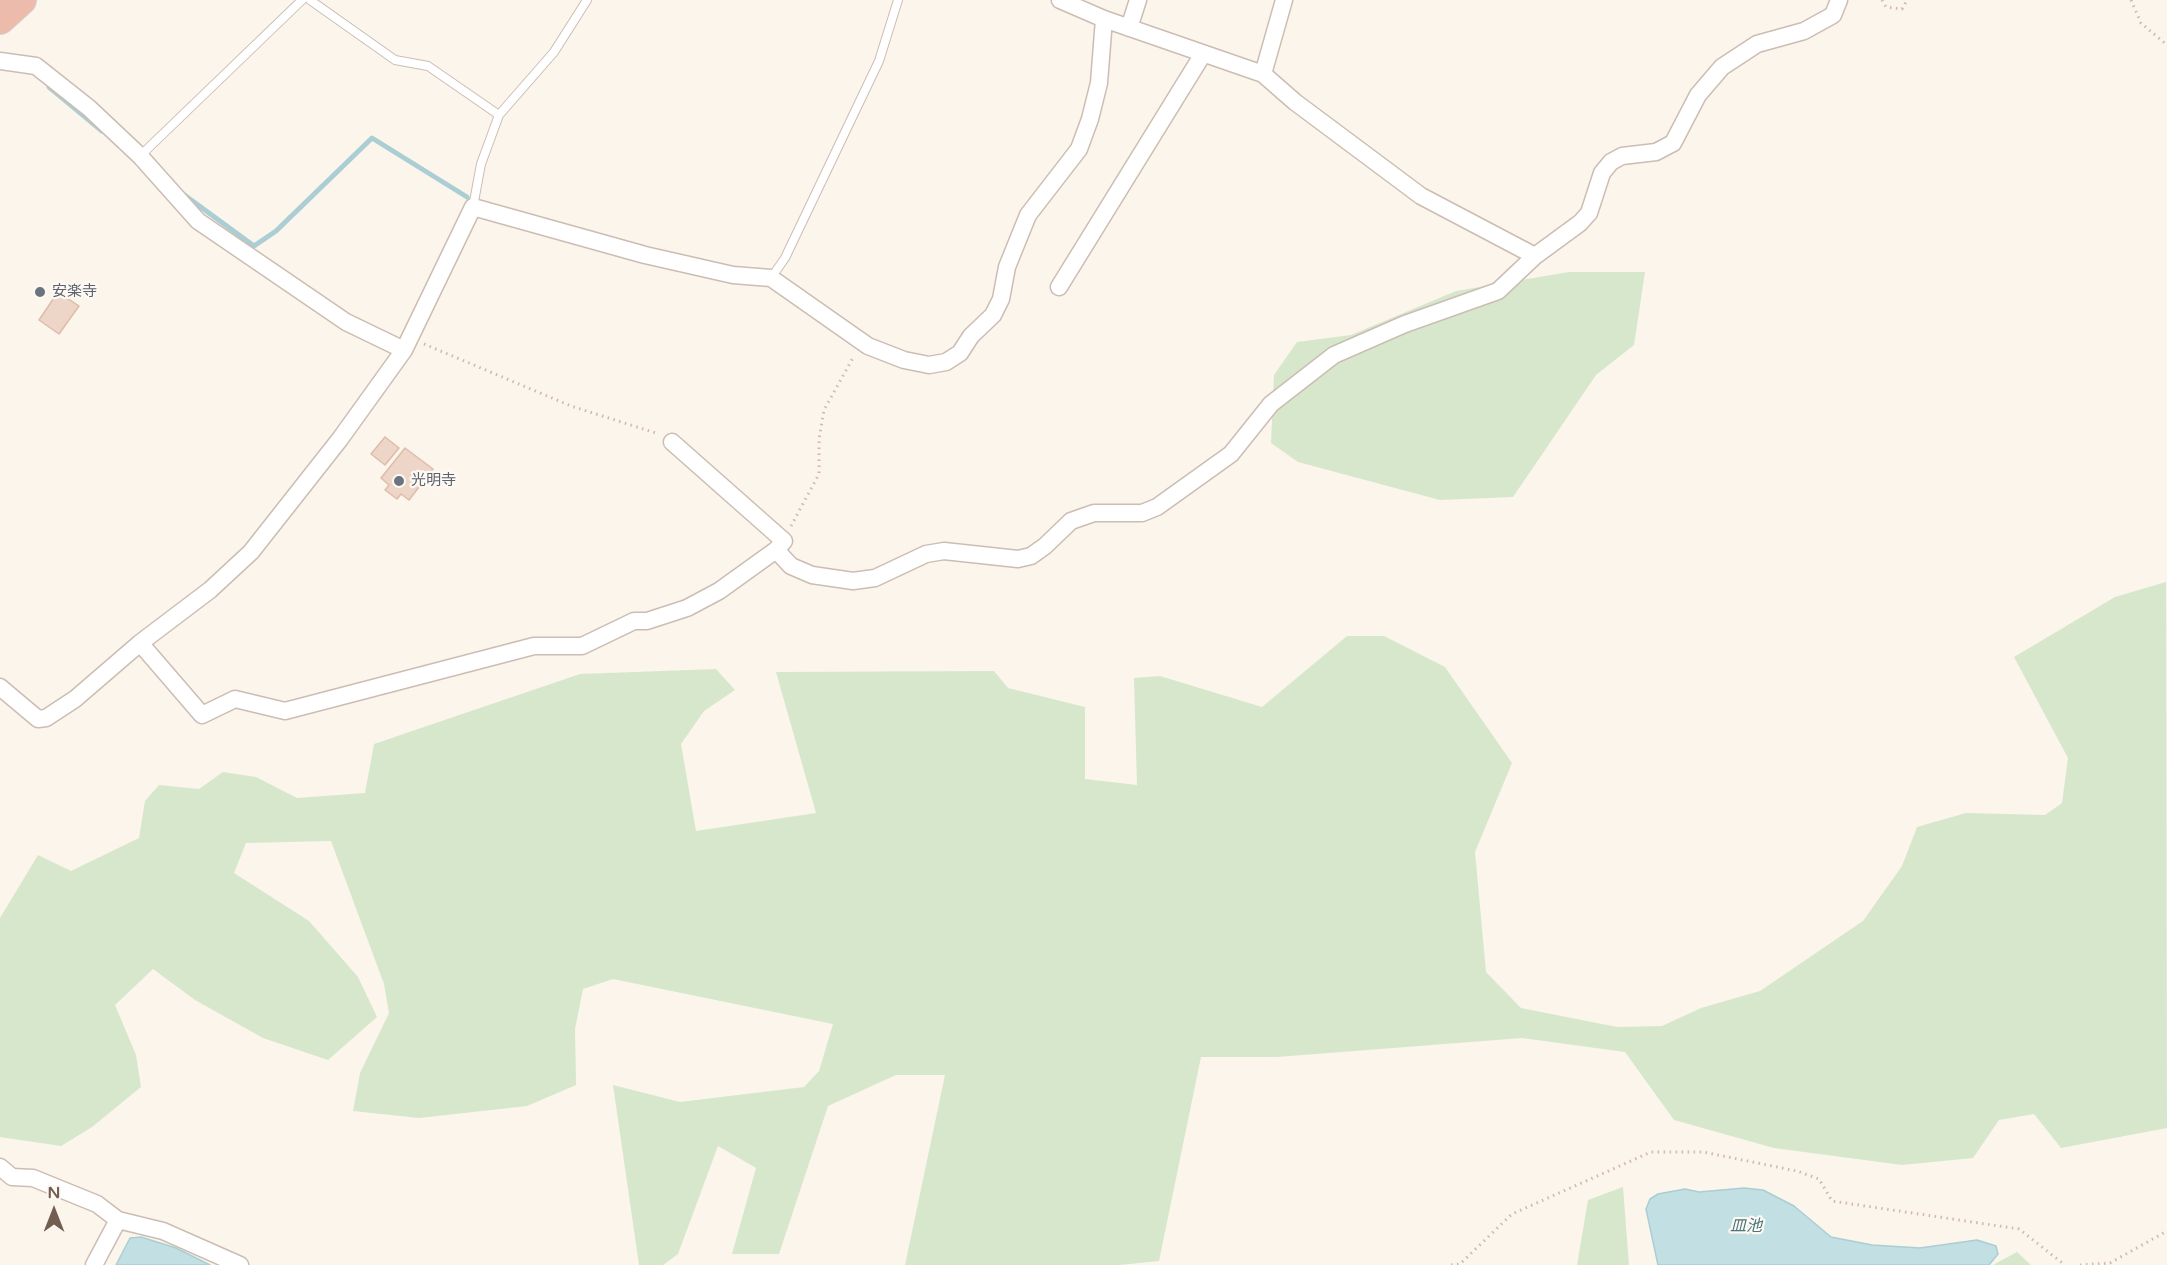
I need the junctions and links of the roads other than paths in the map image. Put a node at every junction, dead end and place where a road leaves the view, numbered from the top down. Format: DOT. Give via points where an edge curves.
graph roads {
  1 [pos="21,0"];
  2 [pos="302,0"];
  3 [pos="310,0"];
  4 [pos="587,0"];
  5 [pos="898,0"];
  6 [pos="1060,0"];
  7 [pos="1138,0"];
  8 [pos="1284,0"];
  9 [pos="1839,0"];
  10 [pos="0,19"];
  11 [pos="1104,19"];
  12 [pos="1129,28"];
  13 [pos="1203,54"];
  14 [pos="0,61"];
  15 [pos="1263,74"];
  16 [pos="499,115"];
  17 [pos="140,156"];
  18 [pos="473,207"];
  19 [pos="1535,256"];
  20 [pos="771,278"];
  21 [pos="1059,287"];
  22 [pos="406,346"];
  23 [pos="672,442"];
  24 [pos="780,545"];
  25 [pos="140,643"];
  26 [pos="2,691"];
  27 [pos="0,1167"];
  28 [pos="118,1220"];
  29 [pos="94,1265"];
  30 [pos="240,1265"];
  1 -- 10 [label="highway"];
  2 -- 17 [label="lane"];
  3 -- 16 [label="lane" via="395,60 428,66"];
  4 -- 16 [label="lane" via="554,52"];
  5 -- 20 [label="lane" via="879,61 785,258"];
  6 -- 11 [label="street"];
  7 -- 12 [label="street"];
  8 -- 15 [label="street"];
  9 -- 19 [label="street" via="1833,15 1804,31 1757,44 1722,67 1698,95 1673,143 1656,152 1622,156 1611,162 1602,173 1589,213"];
  11 -- 12 [label="street"];
  11 -- 20 [label="street" via="1103,52 1090,119 1079,149 1049,190 1035,202 1007,267 1001,299 993,315 960,353 946,362 929,365 904,360 865,343"];
  12 -- 13 [label="street"];
  13 -- 15 [label="street"];
  13 -- 21 [label="street"];
  14 -- 17 [label="street" via="36,66"];
  15 -- 19 [label="street" via="1421,196"];
  16 -- 18 [label="lane" via="481,164"];
  17 -- 22 [label="street" via="198,221 346,322"];
  18 -- 20 [label="street" via="645,255"];
  18 -- 22 [label="street"];
  19 -- 24 [label="street" via="1498,291 1405,324 1334,355 1271,404 1231,454 1157,507 1142,513 1094,513 1071,521 1031,556 1006,559 944,551 926,554 875,578 853,581 812,575 791,566"];
  22 -- 25 [label="street" via="340,439 251,552 210,590"];
  23 -- 24 [label="street"];
  24 -- 25 [label="street" via="719,591 687,608 647,621 634,621 589,644 534,646 285,711 235,699 202,715"];
  25 -- 26 [label="street" via="75,699 46,718 38,719"];
  27 -- 28 [label="street" via="12,1177 33,1178 97,1204"];
  28 -- 29 [label="street"];
  28 -- 30 [label="street" via="163,1231"];
}
